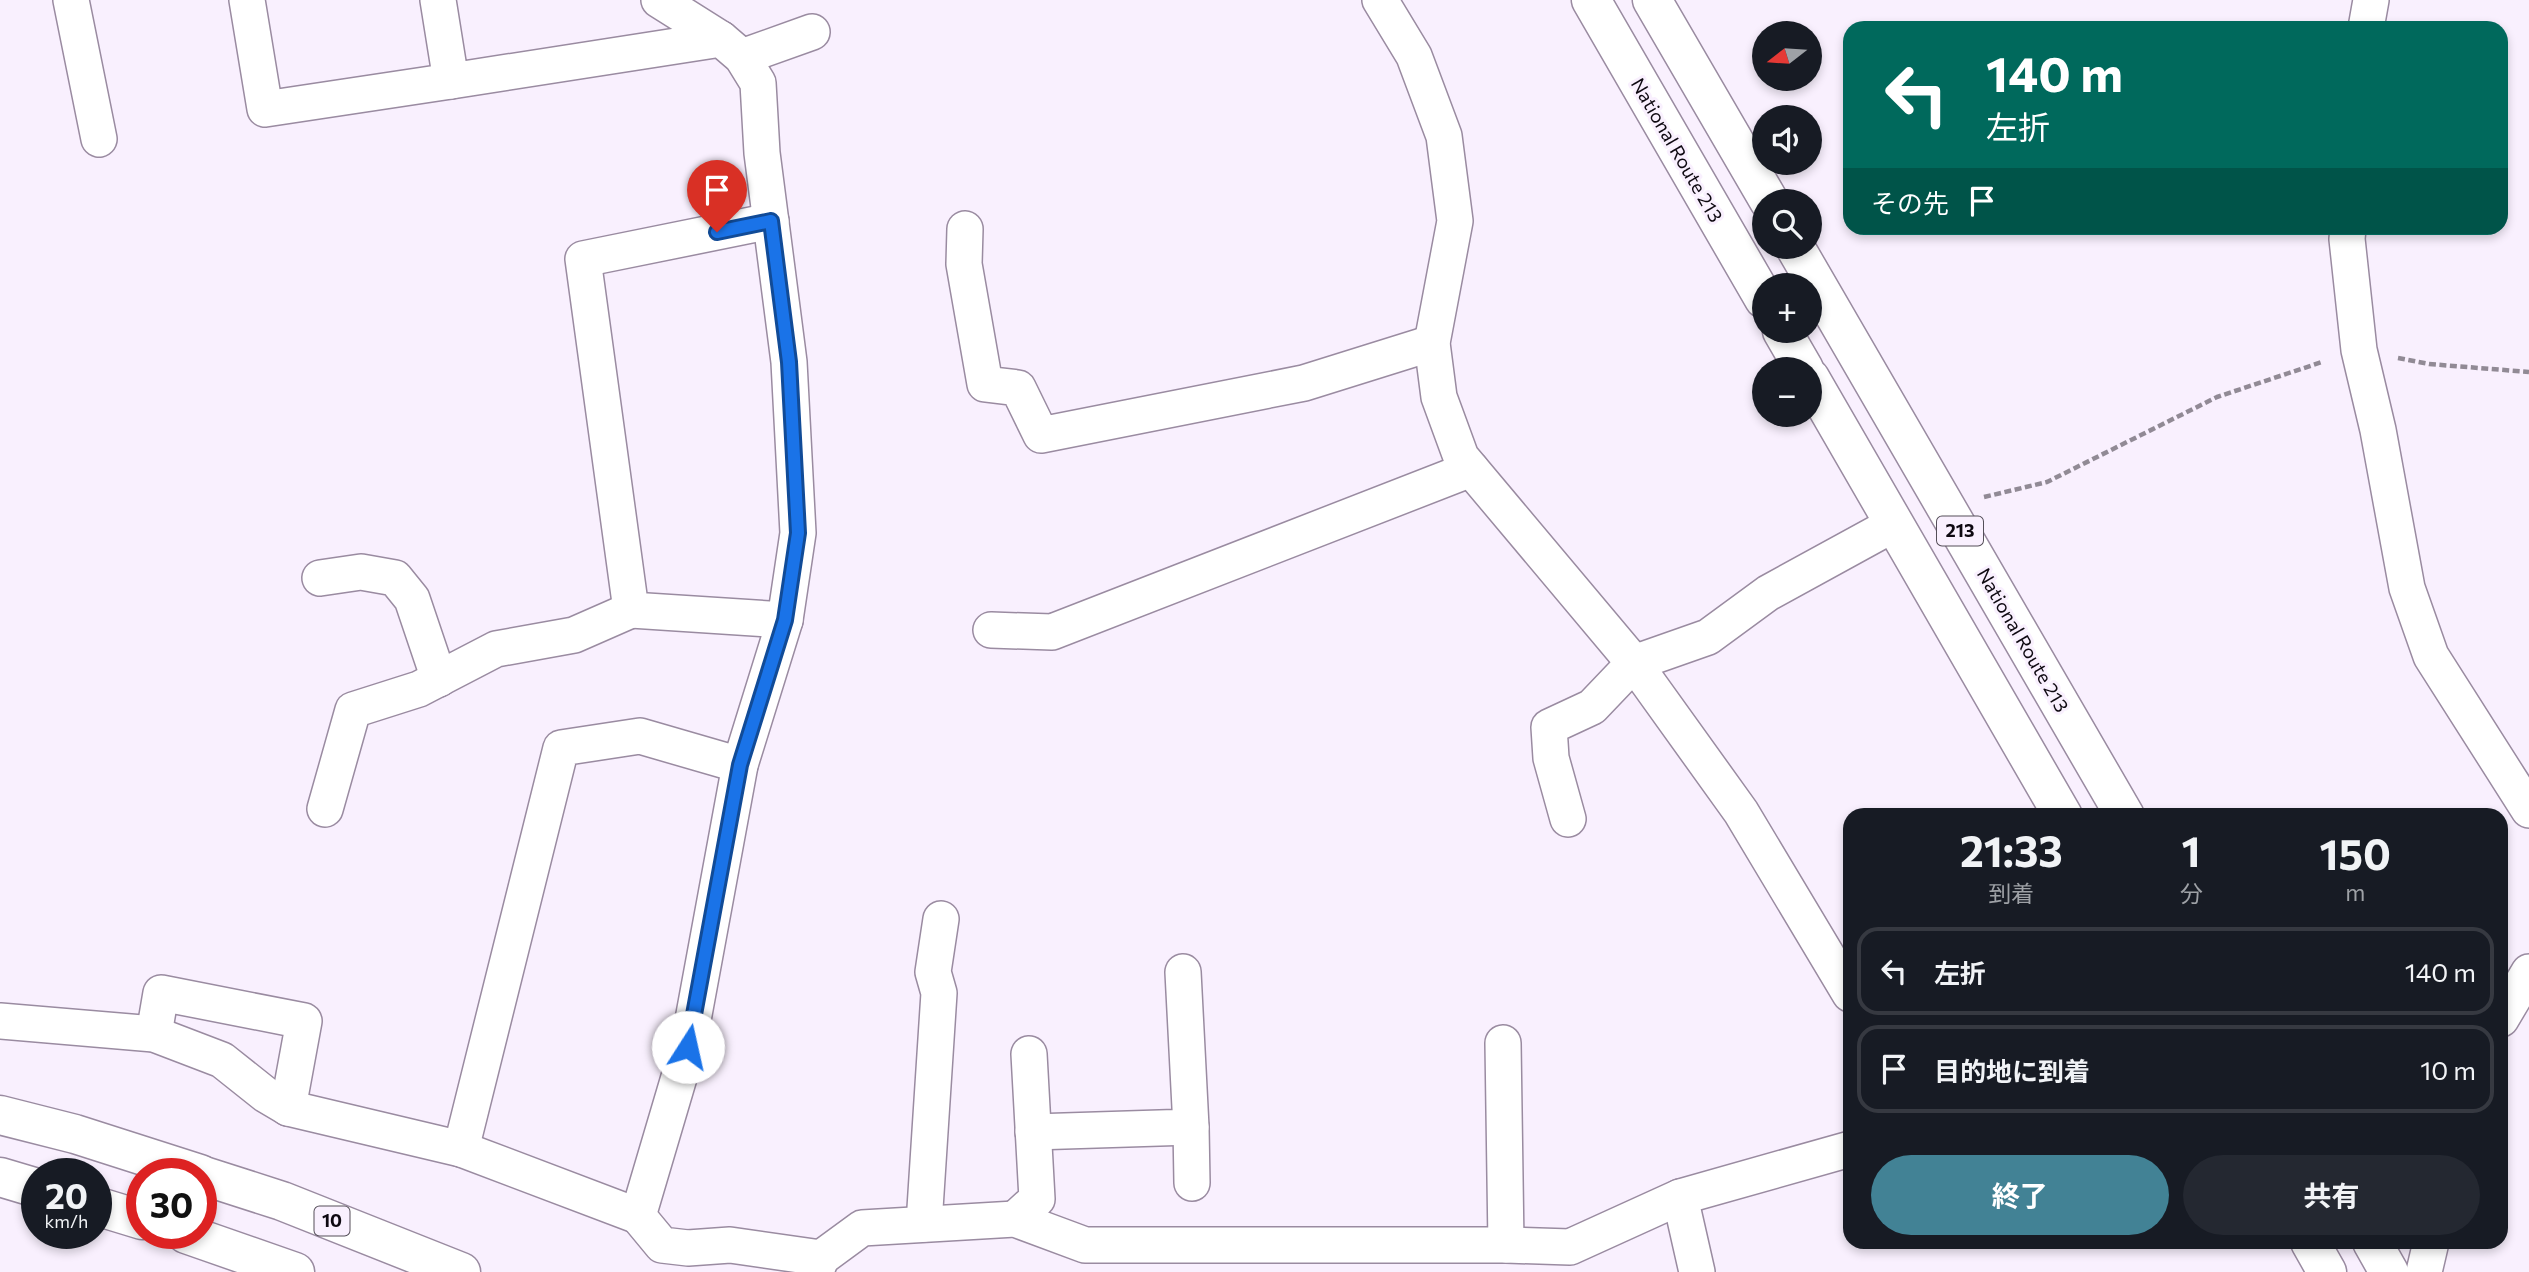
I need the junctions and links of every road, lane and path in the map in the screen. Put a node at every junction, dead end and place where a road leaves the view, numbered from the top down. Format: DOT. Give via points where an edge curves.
graph roads {
  1 [pos="71,0"];
  2 [pos="247,0"];
  3 [pos="438,0"];
  4 [pos="659,0"];
  5 [pos="1380,0"];
  6 [pos="1591,0"];
  7 [pos="1652,0"];
  8 [pos="2371,0"];
  9 [pos="2367,21"];
  10 [pos="812,32"];
  11 [pos="732,48"];
  12 [pos="451,81"];
  13 [pos="99,139"];
  14 [pos="1762,189"];
  15 [pos="771,221"];
  16 [pos="965,229"];
  17 [pos="2347,235"];
  18 [pos="1802,259"];
  19 [pos="1752,278"];
  20 [pos="1432,343"];
  21 [pos="2359,350"];
  22 [pos="2529,372"];
  23 [pos="1822,399"];
  24 [pos="1471,468"];
  25 [pos="1945,506"];
  26 [pos="1894,524"];
  27 [pos="320,578"];
  28 [pos="631,610"];
  29 [pos="785,620"];
  30 [pos="991,630"];
  31 [pos="1634,663"];
  32 [pos="439,679"];
  33 [pos="740,765"];
  34 [pos="2058,808"];
  35 [pos="2120,808"];
  36 [pos="325,809"];
  37 [pos="2529,810"];
  38 [pos="1568,819"];
  39 [pos="941,919"];
  40 [pos="1183,972"];
  41 [pos="2529,972"];
  42 [pos="1843,982"];
  43 [pos="2508,1007"];
  44 [pos="0,1021"];
  45 [pos="154,1034"];
  46 [pos="1503,1043"];
  47 [pos="1029,1054"];
  48 [pos="288,1108"];
  49 [pos="0,1115"];
  50 [pos="1191,1127"];
  51 [pos="1033,1132"];
  52 [pos="461,1149"];
  53 [pos="1843,1151"];
  54 [pos="148,1158"];
  55 [pos="0,1177"];
  56 [pos="217,1180"];
  57 [pos="21,1183"];
  58 [pos="1192,1183"];
  59 [pos="1680,1197"];
  60 [pos="638,1216"];
  61 [pos="1015,1219"];
  62 [pos="924,1224"];
  63 [pos="217,1245"];
  64 [pos="1506,1245"];
  65 [pos="2314,1249"];
  66 [pos="2376,1249"];
  67 [pos="2429,1249"];
  68 [pos="1447,1259"];
  69 [pos="818,1265"];
  70 [pos="295,1272"];
  71 [pos="461,1272"];
  72 [pos="1697,1272"];
  73 [pos="2327,1272"];
  74 [pos="2389,1272"];
  75 [pos="2424,1272"];
  1 -- 13 [label="street"];
  2 -- 12 [label="street" via="265,109"];
  3 -- 12 [label="street"];
  4 -- 11 [label="street"];
  5 -- 20 [label="street" via="1414,56 1444,136 1455,221"];
  6 -- 19 [label="highway, National Route 213"];
  7 -- 14 [label="highway"];
  8 -- 9 [label="street"];
  10 -- 11 [label="street"];
  11 -- 12 [label="street"];
  11 -- 15 [label="street" via="758,83"];
  15 -- 28 [label="street" via="583,259"];
  15 -- 29 [label="street" via="789,362 798,533"];
  16 -- 20 [label="street" via="964,264 985,384 1018,388 1041,435 1304,383"];
  17 -- 21 [label="street"];
  18 -- 25 [label="highway, National Route 213 / 213"];
  20 -- 24 [label="street" via="1439,397 1461,457"];
  21 -- 22 [label="path" via="2429,363"];
  21 -- 25 [label="path" via="2217,397 2047,482"];
  21 -- 37 [label="street" via="2407,588 2431,656"];
  23 -- 26 [label="highway, 213"];
  24 -- 30 [label="street" via="1052,632"];
  24 -- 31 [label="street"];
  25 -- 35 [label="highway, National Route 213 / 213"];
  26 -- 31 [label="street" via="1768,593 1708,636"];
  26 -- 34 [label="highway, 213"];
  27 -- 32 [label="street" via="361,572 395,578 412,598"];
  28 -- 29 [label="street"];
  28 -- 32 [label="street" via="574,635 496,649"];
  29 -- 33 [label="street"];
  31 -- 38 [label="street" via="1592,707 1549,727 1551,758"];
  31 -- 42 [label="street" via="1741,812"];
  32 -- 36 [label="street" via="353,710"];
  33 -- 52 [label="street" via="640,736 561,748"];
  33 -- 60 [label="street" via="688,1047"];
  39 -- 62 [label="street" via="933,972 939,993"];
  40 -- 50 [label="street"];
  41 -- 43 [label="street"];
  44 -- 45 [label="street"];
  45 -- 48 [label="street" via="222,1060"];
  45 -- 48 [label="street" via="161,993 304,1021"];
  46 -- 64 [label="street"];
  47 -- 51 [label="street"];
  48 -- 52 [label="street"];
  49 -- 54 [label="highway, 10"];
  50 -- 51 [label="street"];
  50 -- 58 [label="street"];
  51 -- 61 [label="street" via="1037,1199"];
  52 -- 60 [label="street"];
  53 -- 59 [label="street"];
  55 -- 57 [label="highway"];
  56 -- 71 [label="highway, 10" via="282,1201"];
  59 -- 64 [label="street" via="1570,1247"];
  59 -- 72 [label="street"];
  60 -- 69 [label="street" via="662,1245 730,1245"];
  61 -- 62 [label="street"];
  61 -- 68 [label="street" via="1085,1245"];
  62 -- 69 [label="street" via="862,1228"];
  63 -- 70 [label="highway"];
  64 -- 68 [label="street"];
  65 -- 73 [label="highway"];
  66 -- 74 [label="highway"];
  67 -- 75 [label="street"];
}
